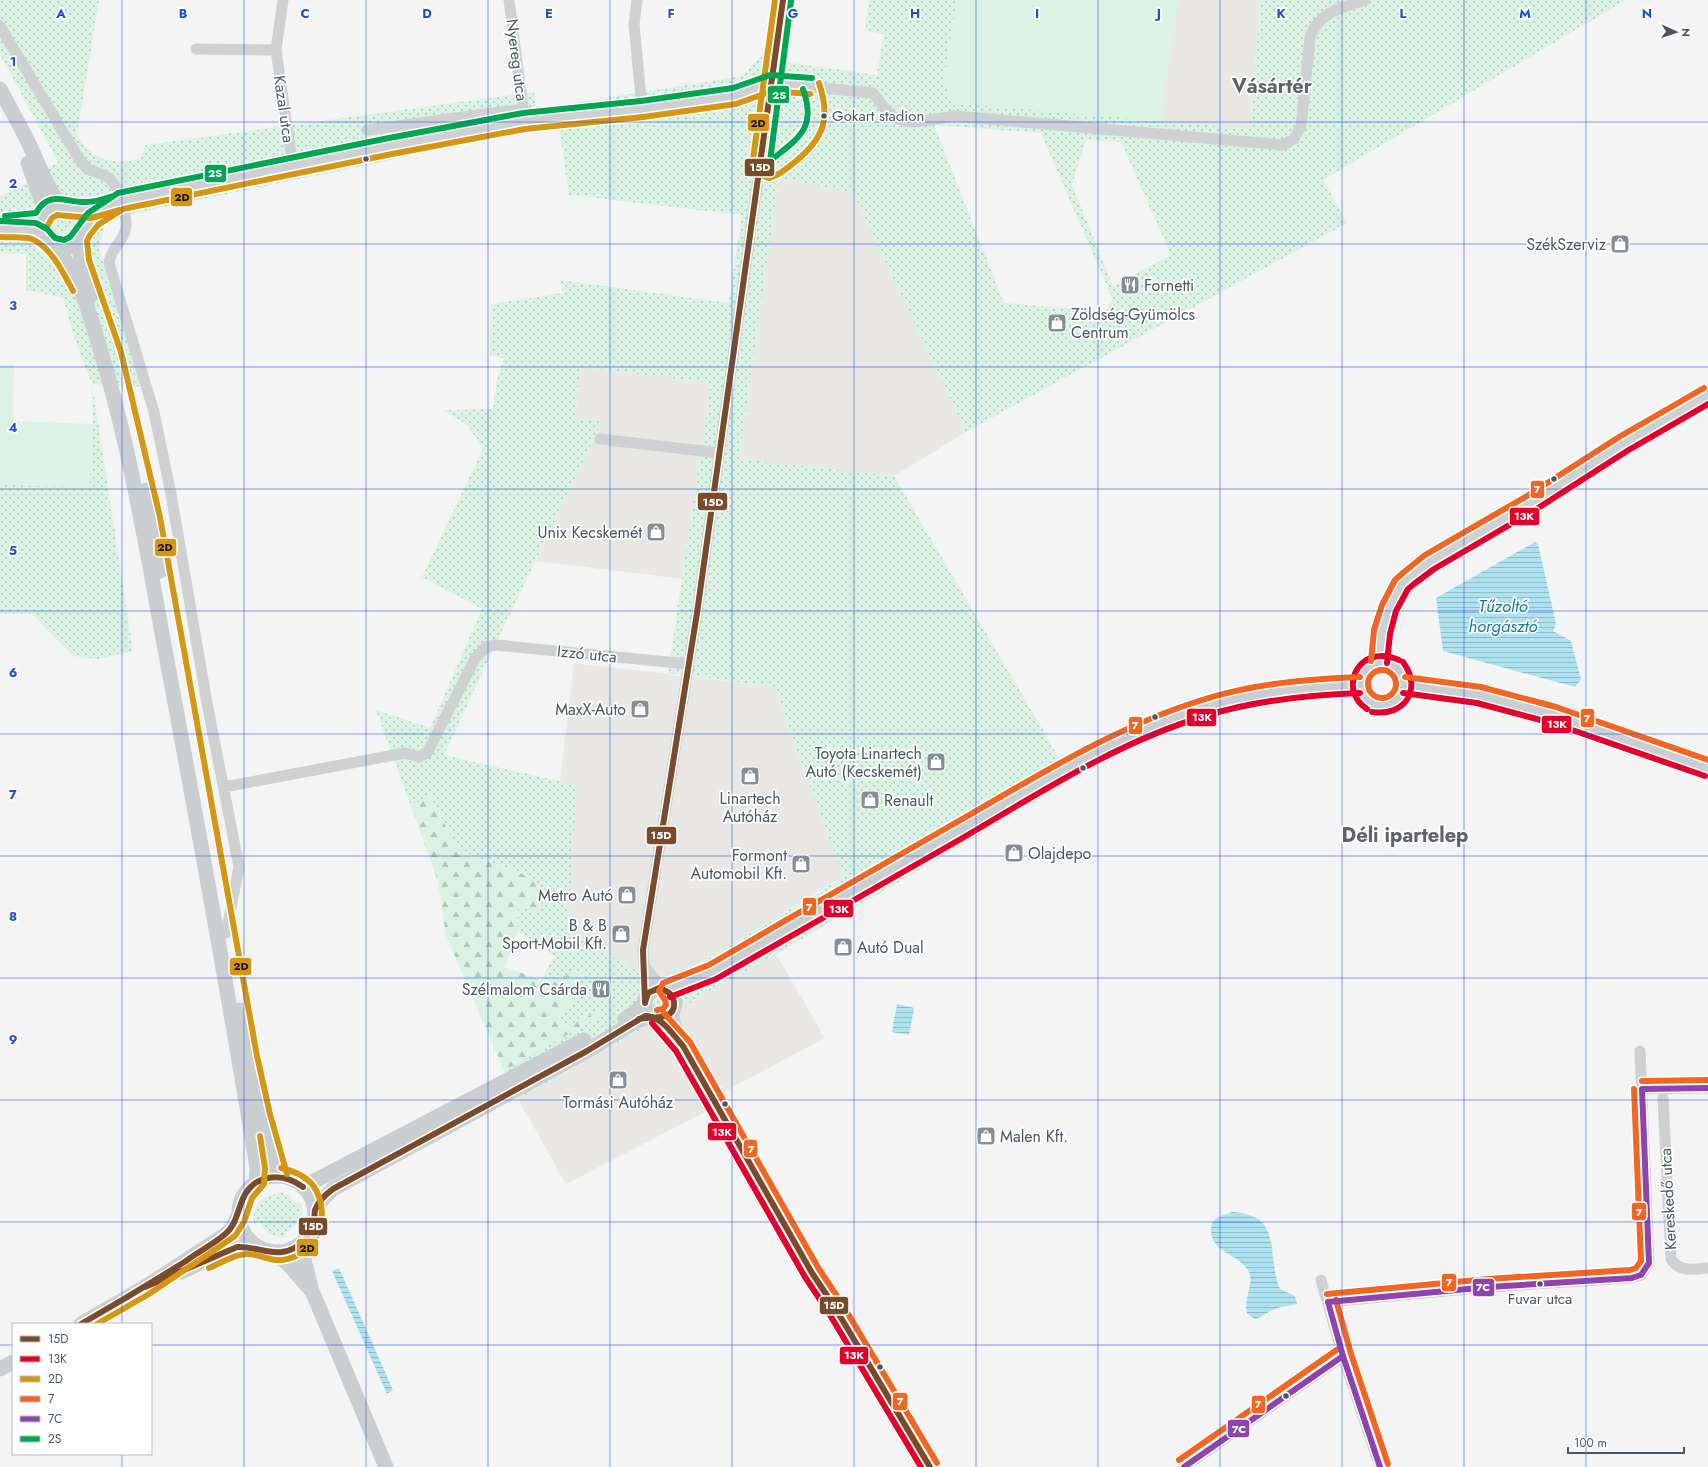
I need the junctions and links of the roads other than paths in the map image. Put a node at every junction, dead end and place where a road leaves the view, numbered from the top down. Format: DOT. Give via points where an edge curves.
graph roads {
  1 [pos="283,0"];
  2 [pos="509,0"];
  3 [pos="637,0"];
  4 [pos="783,0"];
  5 [pos="1365,0"];
  6 [pos="0,26"];
  7 [pos="196,49"];
  8 [pos="276,50"];
  9 [pos="771,83"];
  10 [pos="0,88"];
  11 [pos="0,109"];
  12 [pos="523,109"];
  13 [pos="642,109"];
  14 [pos="524,121"];
  15 [pos="367,130"];
  16 [pos="293,168"];
  17 [pos="117,203"];
  18 [pos="68,208"];
  19 [pos="43,218"];
  20 [pos="0,224"];
  21 [pos="0,229"];
  22 [pos="81,235"];
  23 [pos="42,236"];
  24 [pos="55,248"];
  25 [pos="1708,395"];
  26 [pos="600,439"];
  27 [pos="719,453"];
  28 [pos="1379,662"];
  29 [pos="688,664"];
  30 [pos="1360,685"];
  31 [pos="1404,685"];
  32 [pos="1708,768"];
  33 [pos="224,787"];
  34 [pos="226,933"];
  35 [pos="644,965"];
  36 [pos="669,998"];
  37 [pos="650,1008"];
  38 [pos="683,1046"];
  39 [pos="1640,1052"];
  40 [pos="1708,1088"];
  41 [pos="1642,1089"];
  42 [pos="1663,1098"];
  43 [pos="430,1129"];
  44 [pos="279,1176"];
  45 [pos="256,1182"];
  46 [pos="303,1187"];
  47 [pos="314,1211"];
  48 [pos="239,1213"];
  49 [pos="300,1244"];
  50 [pos="257,1247"];
  51 [pos="275,1252"];
  52 [pos="1708,1268"];
  53 [pos="1322,1280"];
  54 [pos="145,1287"];
  55 [pos="312,1291"];
  56 [pos="1328,1302"];
  57 [pos="83,1323"];
  58 [pos="1343,1356"];
  59 [pos="12,1363"];
  60 [pos="0,1369"];
  61 [pos="386,1467"];
  62 [pos="930,1467"];
  63 [pos="1184,1467"];
  64 [pos="1380,1467"];
  1 -- 8 [label="street, Kazal utca"];
  2 -- 12 [label="street, Nyereg utca"];
  3 -- 13 [label="street" via="634,24"];
  4 -- 9 [label="street"];
  5 -- 9 [label="street" via="1329,13 1322,17 1313,29 1301,126 1294,139 1283,145 955,116 930,121 905,121 884,108 873,93"];
  6 -- 17 [label="street" via="78,157 87,168 110,179 115,186"];
  7 -- 8 [label="street"];
  8 -- 16 [label="street, Kazal utca"];
  9 -- 13 [label="street" via="735,96"];
  9 -- 27 [label="street"];
  10 -- 18 [label="main road" via="55,197"];
  11 -- 19 [label="main road" via="28,163 42,202"];
  12 -- 14 [label="street, Nyereg utca"];
  12 -- 15 [label="street"];
  13 -- 14 [label="street"];
  14 -- 16 [label="street" via="390,146"];
  16 -- 17 [label="street"];
  17 -- 18 [label="street" via="87,210"];
  17 -- 22 [label="street" via="93,219"];
  17 -- 33 [label="street" via="126,221 126,230 111,253 109,263 154,412"];
  18 -- 19 [label="main road" via="54,207"];
  18 -- 22 [label="main road" via="82,219"];
  19 -- 20 [label="street"];
  19 -- 23 [label="main road"];
  21 -- 23 [label="street" via="33,232"];
  22 -- 24 [label="main road" via="70,247"];
  22 -- 34 [label="main road" via="81,262 113,354 143,476"];
  23 -- 24 [label="main road"];
  24 -- 45 [label="main road" via="71,267 88,309 129,458 217,934 257,1168"];
  25 -- 28 [label="street" via="1429,562 1409,578 1399,589 1389,608 1382,632"];
  26 -- 27 [label="street"];
  27 -- 29 [label="street"];
  28 -- 30 [label="main road" via="1366,670"];
  28 -- 31 [label="main road" via="1392,664 1397,668"];
  29 -- 33 [label="street, Izzó utca" via="496,645 486,647 476,657 427,753 419,757 405,753"];
  29 -- 35 [label="street" via="644,950"];
  30 -- 31 [label="main road" via="1368,700 1373,704 1385,706 1396,701"];
  30 -- 36 [label="main road" via="1259,694 1202,708 1142,730 1048,779"];
  31 -- 32 [label="main road" via="1480,695 1547,713"];
  33 -- 34 [label="street" via="239,867"];
  34 -- 44 [label="main road" via="260,1109"];
  35 -- 36 [label="street"];
  35 -- 37 [label="street"];
  36 -- 37 [label="main road" via="653,990"];
  36 -- 37 [label="main road" via="666,1017"];
  36 -- 38 [label="street"];
  37 -- 38 [label="street"];
  37 -- 43 [label="main road" via="636,1021 587,1051"];
  38 -- 62 [label="street" via="812,1273"];
  39 -- 41 [label="street"];
  40 -- 41 [label="street"];
  41 -- 56 [label="street" via="1649,1262 1641,1275 1632,1278 1489,1287"];
  42 -- 52 [label="street, Kereskedő utca" via="1671,1259 1675,1265 1683,1269"];
  43 -- 46 [label="main road"];
  43 -- 47 [label="main road" via="333,1189"];
  44 -- 45 [label="main road"];
  44 -- 46 [label="main road" via="290,1178"];
  45 -- 48 [label="main road" via="246,1192"];
  46 -- 47 [label="main road" via="310,1195"];
  47 -- 49 [label="main road" via="311,1231"];
  48 -- 50 [label="main road" via="243,1232"];
  48 -- 54 [label="main road" via="233,1227 224,1235"];
  49 -- 51 [label="main road" via="291,1250"];
  49 -- 55 [label="main road"];
  50 -- 51 [label="main road"];
  50 -- 54 [label="main road" via="237,1247"];
  51 -- 55 [label="main road"];
  53 -- 56 [label="street"];
  54 -- 57 [label="main road"];
  55 -- 61 [label="main road"];
  56 -- 58 [label="street"];
  58 -- 63 [label="street"];
  58 -- 64 [label="street"];
  59 -- 60 [label="main road"];
}
